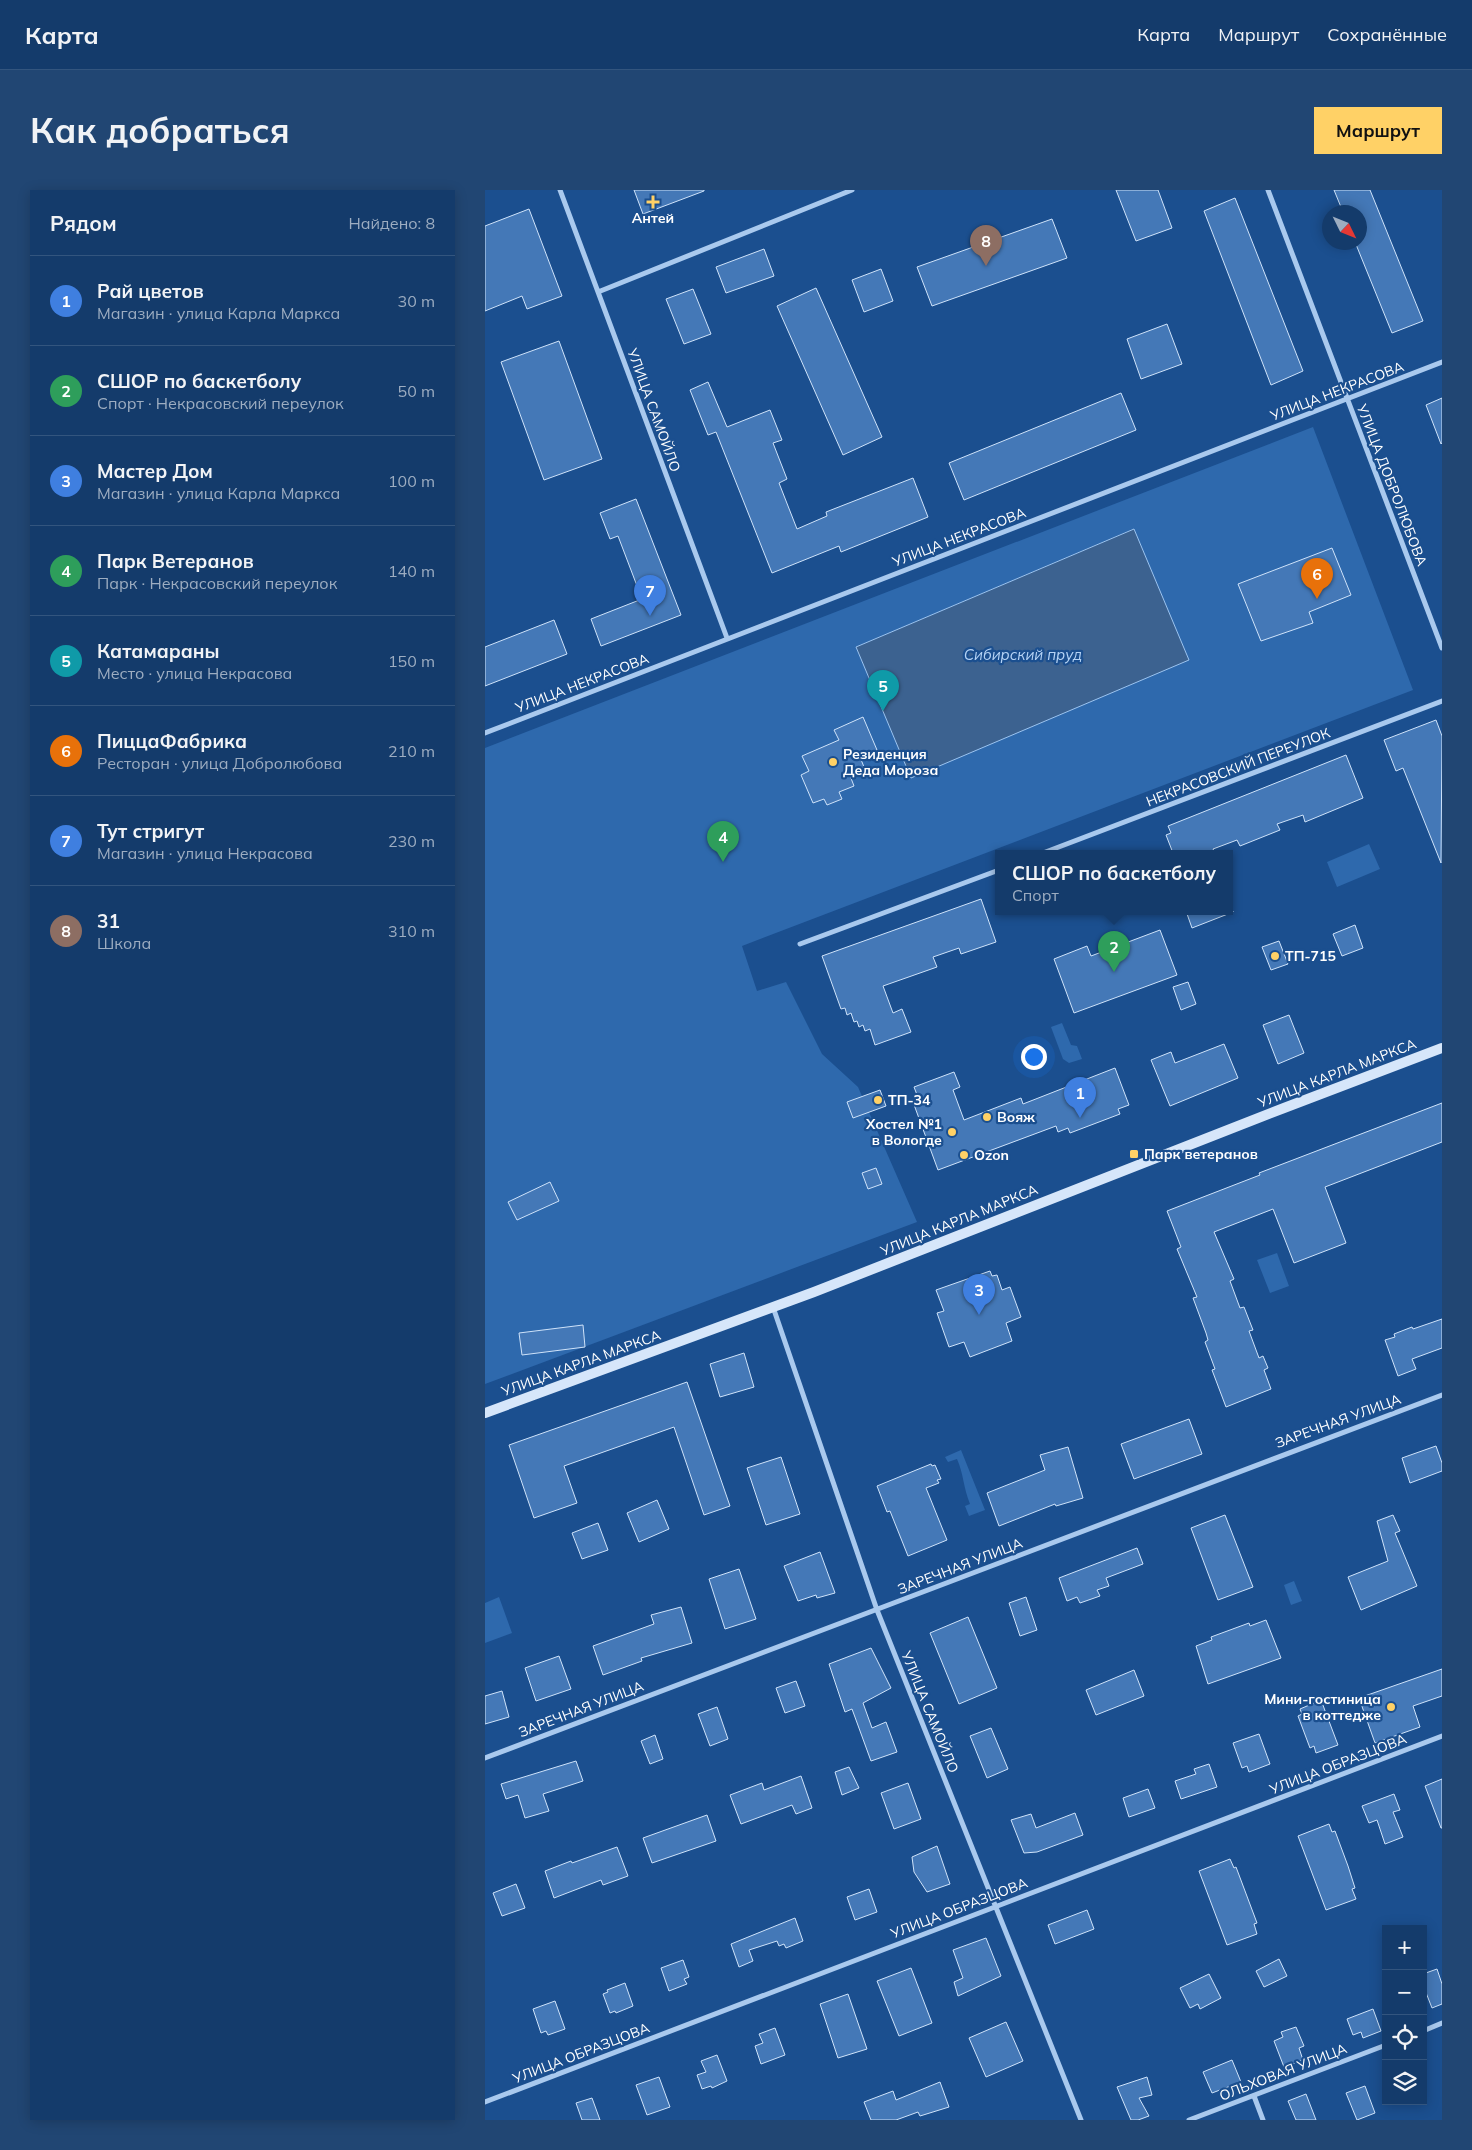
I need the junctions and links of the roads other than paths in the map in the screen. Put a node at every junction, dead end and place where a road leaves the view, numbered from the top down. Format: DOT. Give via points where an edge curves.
graph roads {
  1 [pos="560,190"];
  2 [pos="852,190"];
  3 [pos="1269,190"];
  4 [pos="598,292"];
  5 [pos="1442,362"];
  6 [pos="1347,399"];
  7 [pos="727,638"];
  8 [pos="1442,648"];
  9 [pos="1442,701"];
  10 [pos="485,733"];
  11 [pos="1051,850"];
  12 [pos="995,871"];
  13 [pos="800,944"];
  14 [pos="1442,1048"];
  15 [pos="773,1306"];
  16 [pos="1442,1395"];
  17 [pos="485,1413"];
  18 [pos="877,1610"];
  19 [pos="1442,1736"];
  20 [pos="485,1758"];
  21 [pos="996,1905"];
  22 [pos="1442,2023"];
  23 [pos="1427,2029"];
  24 [pos="1382,2047"];
  25 [pos="1254,2096"];
  26 [pos="485,2102"];
  27 [pos="1081,2120"];
  28 [pos="1189,2120"];
  29 [pos="1263,2120"];
  1 -- 4 [label="street, УЛИЦА САМОЙЛО"];
  2 -- 4 [label="street"];
  3 -- 6 [label="street, УЛИЦА ДОБРОЛЮБОВА"];
  4 -- 7 [label="street, УЛИЦА САМОЙЛО"];
  5 -- 6 [label="street, УЛИЦА НЕКРАСОВА"];
  6 -- 7 [label="street, УЛИЦА НЕКРАСОВА"];
  6 -- 8 [label="street, УЛИЦА ДОБРОЛЮБОВА"];
  7 -- 10 [label="street, УЛИЦА НЕКРАСОВА"];
  9 -- 11 [label="street, НЕКРАСОВСКИЙ ПЕРЕУЛОК"];
  12 -- 13 [label="street"];
  14 -- 15 [label="street, УЛИЦА КАРЛА МАРКСА"];
  15 -- 17 [label="street, УЛИЦА КАРЛА МАРКСА"];
  15 -- 18 [label="street, УЛИЦА САМОЙЛО"];
  16 -- 18 [label="street, ЗАРЕЧНАЯ УЛИЦА"];
  18 -- 20 [label="street, ЗАРЕЧНАЯ УЛИЦА"];
  18 -- 21 [label="street, УЛИЦА САМОЙЛО"];
  19 -- 21 [label="street, УЛИЦА ОБРАЗЦОВА"];
  21 -- 26 [label="street, УЛИЦА ОБРАЗЦОВА"];
  21 -- 27 [label="street, УЛИЦА САМОЙЛО"];
  22 -- 23 [label="street"];
  24 -- 25 [label="street, ОЛЬХОВАЯ УЛИЦА"];
  25 -- 28 [label="street, ОЛЬХОВАЯ УЛИЦА"];
  25 -- 29 [label="street"];
}
